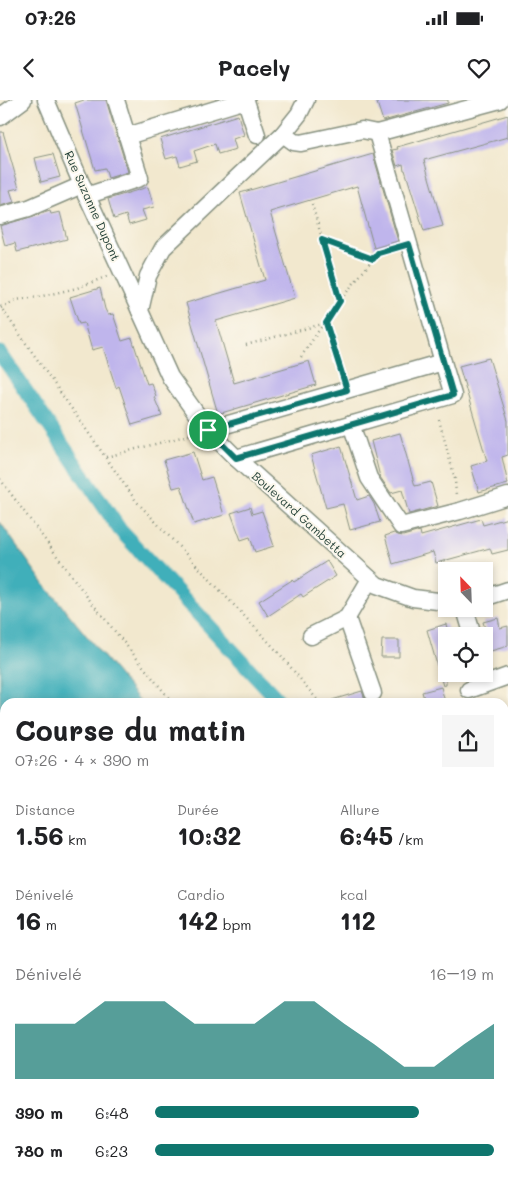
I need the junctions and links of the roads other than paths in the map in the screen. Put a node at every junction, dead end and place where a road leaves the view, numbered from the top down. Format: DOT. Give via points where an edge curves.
graph roads {
  1 [pos="23,100"];
  2 [pos="46,100"];
  3 [pos="116,100"];
  4 [pos="246,100"];
  5 [pos="306,100"];
  6 [pos="500,100"];
  7 [pos="482,102"];
  8 [pos="0,116"];
  9 [pos="377,133"];
  10 [pos="283,134"];
  11 [pos="257,135"];
  12 [pos="127,136"];
  13 [pos="84,191"];
  14 [pos="0,216"];
  15 [pos="140,311"];
  16 [pos="443,362"];
  17 [pos="351,424"];
  18 [pos="208,430"];
  19 [pos="236,458"];
  20 [pos="508,496"];
  21 [pos="370,579"];
  22 [pos="508,590"];
  23 [pos="493,595"];
  24 [pos="438,601"];
  25 [pos="347,618"];
  26 [pos="311,636"];
  27 [pos="508,676"];
  28 [pos="493,678"];
  29 [pos="480,682"];
  30 [pos="469,690"];
  31 [pos="373,693"];
  1 -- 8 [label="street"];
  2 -- 13 [label="street, Rue Suzanne Dupont"];
  3 -- 12 [label="street"];
  4 -- 11 [label="street"];
  4 -- 12 [label="street"];
  5 -- 10 [label="street"];
  6 -- 7 [label="street"];
  7 -- 9 [label="street"];
  9 -- 10 [label="street" via="362,130 301,143"];
  9 -- 16 [label="street"];
  10 -- 15 [label="street" via="163,248 148,276"];
  12 -- 13 [label="street" via="140,178"];
  13 -- 14 [label="street"];
  13 -- 15 [label="street, Rue Suzanne Dupont"];
  15 -- 18 [label="street, Boulevard Gambetta" via="170,377"];
  16 -- 17 [label="street" via="453,395"];
  16 -- 18 [label="street"];
  17 -- 19 [label="street"];
  17 -- 20 [label="street" via="369,478 401,526"];
  18 -- 19 [label="street, Boulevard Gambetta"];
  19 -- 21 [label="street, Boulevard Gambetta"];
  21 -- 24 [label="street, Boulevard Gambetta" via="377,585 413,598"];
  21 -- 25 [label="street"];
  22 -- 23 [label="street"];
  25 -- 26 [label="street"];
  25 -- 31 [label="street"];
  27 -- 28 [label="street"];
  29 -- 30 [label="street"];
}
